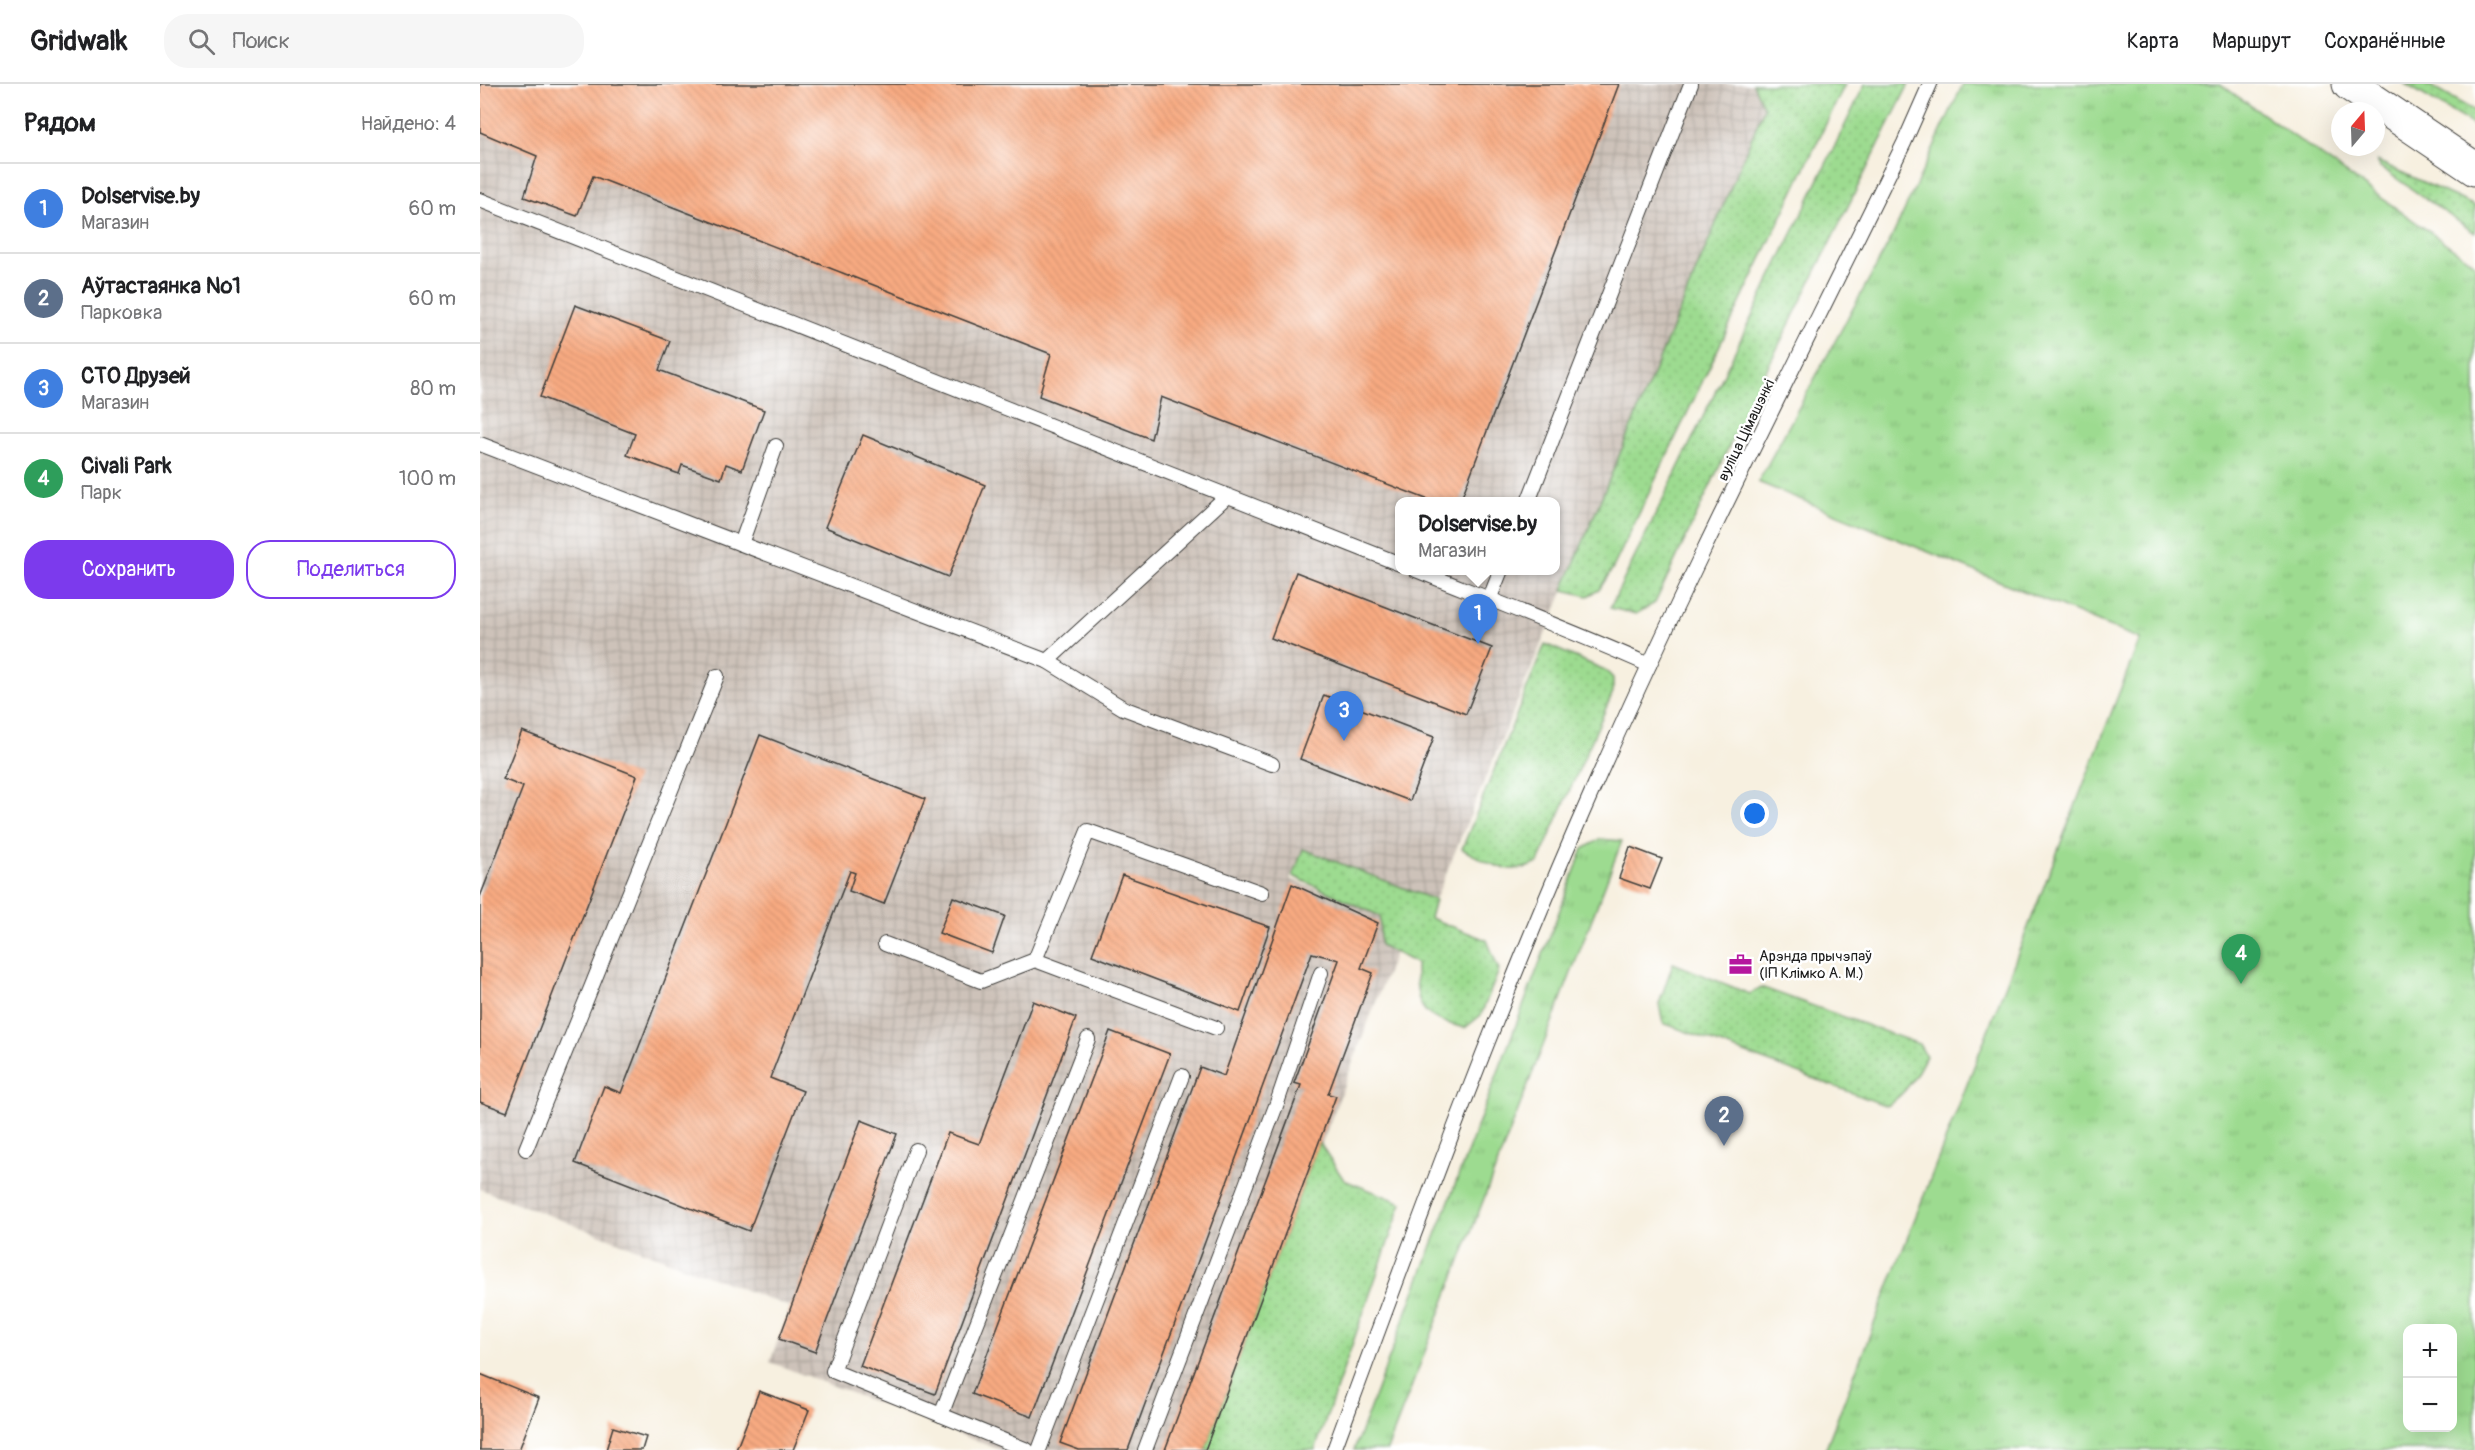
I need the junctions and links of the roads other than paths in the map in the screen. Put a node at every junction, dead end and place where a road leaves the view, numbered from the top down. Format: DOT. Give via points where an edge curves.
graph roads {
  1 [pos="1691,84"];
  2 [pos="1930,84"];
  3 [pos="2349,84"];
  4 [pos="2475,169"];
  5 [pos="480,200"];
  6 [pos="480,444"];
  7 [pos="776,446"];
  8 [pos="1227,496"];
  9 [pos="1530,497"];
  10 [pos="741,544"];
  11 [pos="1395,562"];
  12 [pos="1428,575"];
  13 [pos="1499,575"];
  14 [pos="1490,600"];
  15 [pos="1047,661"];
  16 [pos="1649,665"];
  17 [pos="717,676"];
  18 [pos="1272,764"];
  19 [pos="1262,893"];
  20 [pos="885,944"];
  21 [pos="1035,960"];
  22 [pos="1321,973"];
  23 [pos="1216,1029"];
  24 [pos="1088,1039"];
  25 [pos="1182,1076"];
  26 [pos="526,1149"];
  27 [pos="916,1150"];
  28 [pos="941,1415"];
  29 [pos="1027,1450"];
  30 [pos="1039,1450"];
  31 [pos="1145,1450"];
  32 [pos="1334,1450"];
  1 -- 9 [label="lane"];
  2 -- 16 [label="lane, вуліца Цімашэнкі"];
  3 -- 4 [label="main road"];
  5 -- 8 [label="lane"];
  6 -- 10 [label="lane"];
  7 -- 10 [label="lane"];
  8 -- 11 [label="lane"];
  8 -- 15 [label="lane"];
  10 -- 15 [label="lane"];
  12 -- 14 [label="lane"];
  13 -- 14 [label="lane"];
  14 -- 16 [label="lane"];
  15 -- 18 [label="lane" via="1123,708"];
  16 -- 32 [label="lane, вуліца Цімашэнкі" via="1467,1091"];
  17 -- 26 [label="lane"];
  19 -- 21 [label="lane" via="1088,831"];
  20 -- 21 [label="lane" via="981,981"];
  21 -- 23 [label="lane"];
  22 -- 31 [label="lane" via="1277,1103"];
  24 -- 28 [label="lane"];
  25 -- 30 [label="lane"];
  27 -- 28 [label="lane" via="833,1371"];
  28 -- 29 [label="lane"];
}
